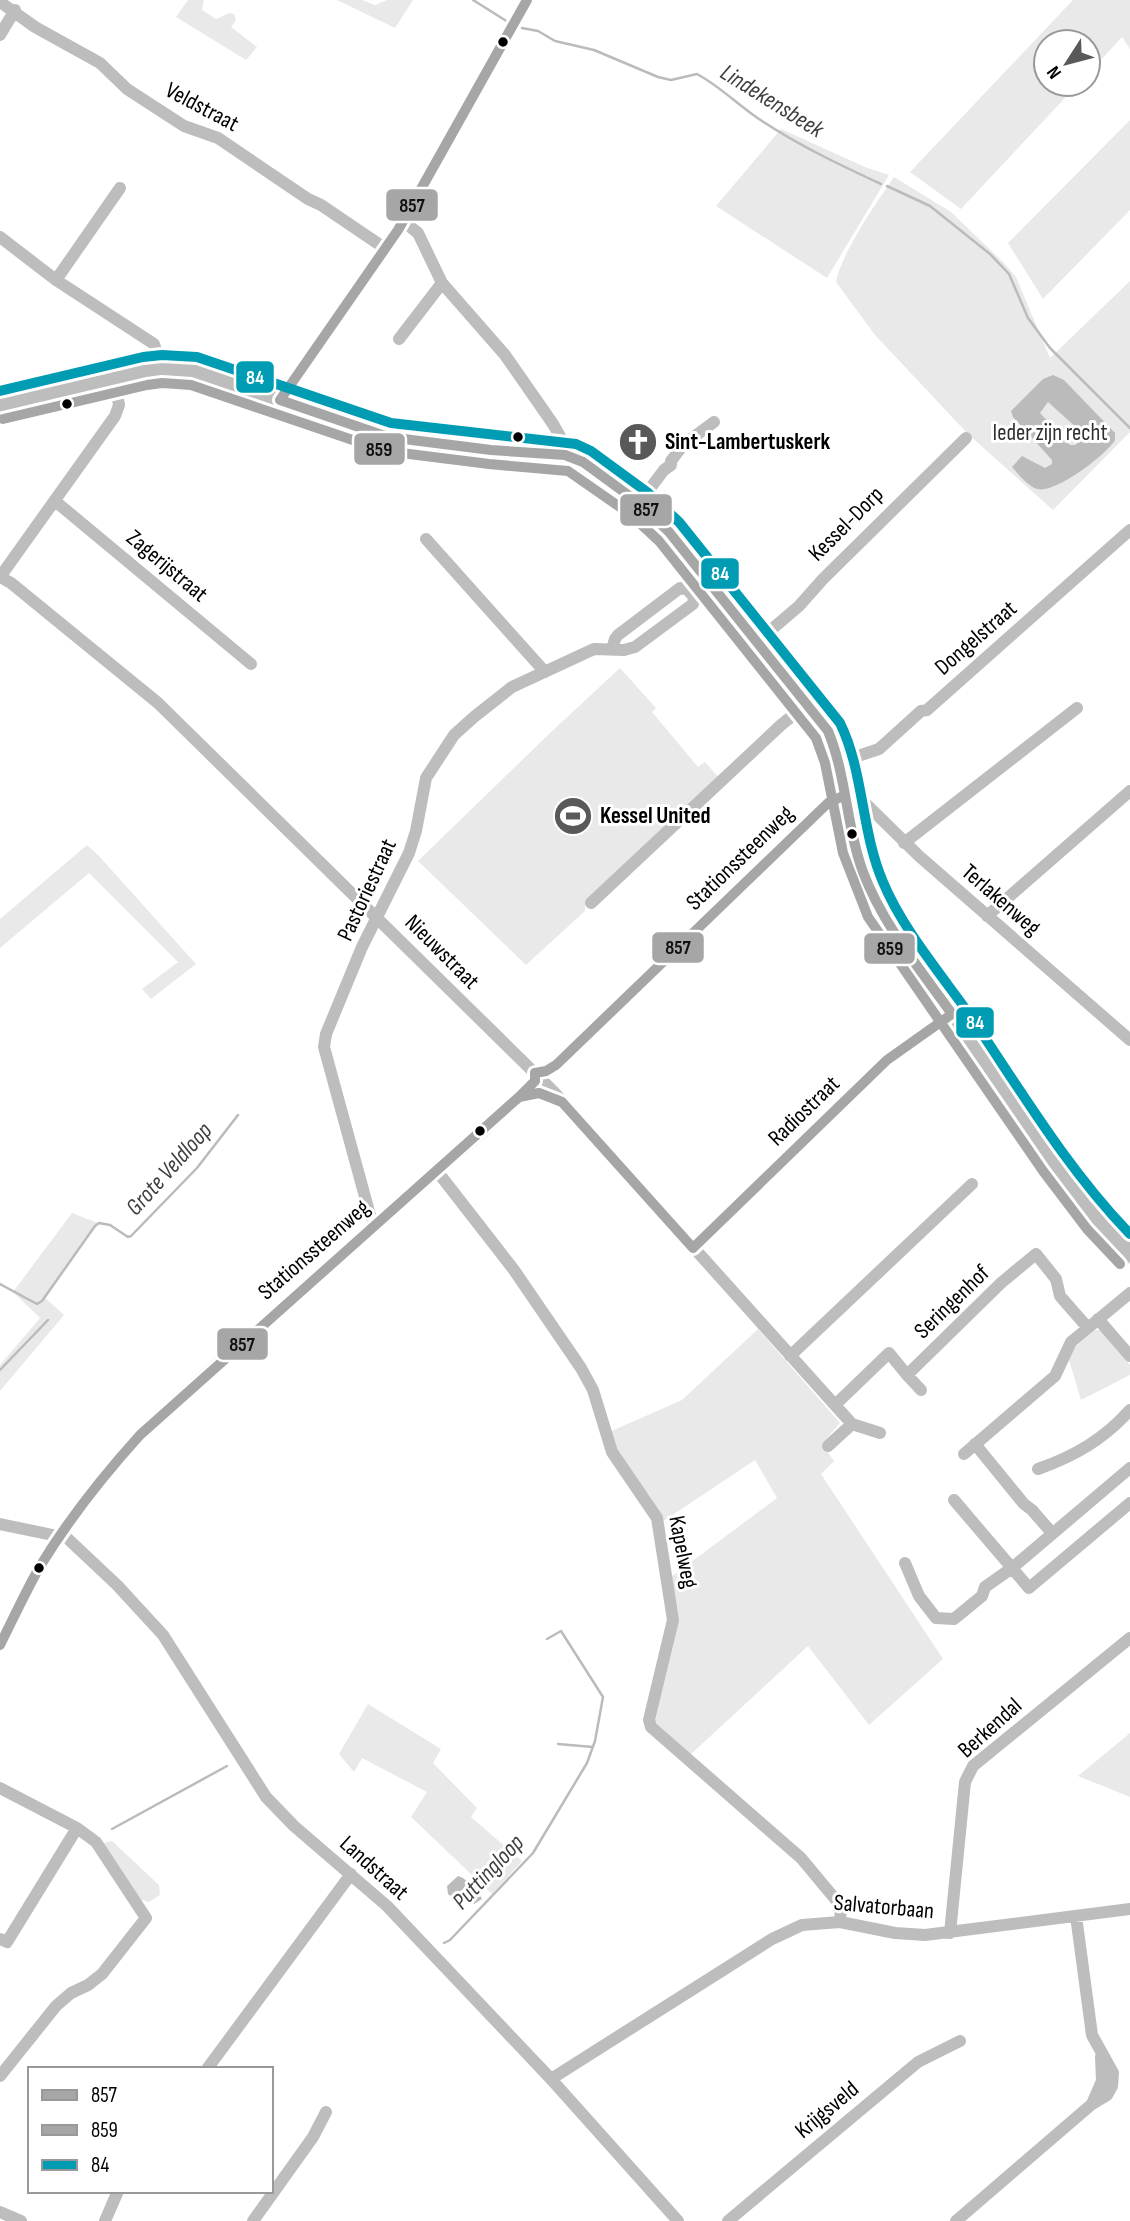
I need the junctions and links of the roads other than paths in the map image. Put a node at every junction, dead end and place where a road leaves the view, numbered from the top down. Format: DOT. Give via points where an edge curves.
graph roads {
  1 [pos="527,0"];
  2 [pos="0,2"];
  3 [pos="15,10"];
  4 [pos="0,35"];
  5 [pos="120,188"];
  6 [pos="404,221"];
  7 [pos="0,237"];
  8 [pos="386,249"];
  9 [pos="56,279"];
  10 [pos="442,283"];
  11 [pos="399,339"];
  12 [pos="162,369"];
  13 [pos="114,378"];
  14 [pos="280,400"];
  15 [pos="0,405"];
  16 [pos="714,422"];
  17 [pos="966,438"];
  18 [pos="565,455"];
  19 [pos="55,501"];
  20 [pos="639,503"];
  21 [pos="1130,530"];
  22 [pos="426,539"];
  23 [pos="0,577"];
  24 [pos="711,584"];
  25 [pos="694,597"];
  26 [pos="757,642"];
  27 [pos="612,649"];
  28 [pos="251,664"];
  29 [pos="545,672"];
  30 [pos="807,704"];
  31 [pos="1077,708"];
  32 [pos="840,762"];
  33 [pos="1130,791"];
  34 [pos="845,795"];
  35 [pos="904,843"];
  36 [pos="592,903"];
  37 [pos="987,916"];
  38 [pos="376,917"];
  39 [pos="952,1014"];
  40 [pos="1130,1040"];
  41 [pos="535,1073"];
  42 [pos="519,1097"];
  43 [pos="562,1102"];
  44 [pos="438,1171"];
  45 [pos="972,1184"];
  46 [pos="376,1223"];
  47 [pos="693,1248"];
  48 [pos="1130,1254"];
  49 [pos="1130,1293"];
  50 [pos="1098,1319"];
  51 [pos="1088,1328"];
  52 [pos="790,1356"];
  53 [pos="1130,1356"];
  54 [pos="907,1375"];
  55 [pos="921,1390"];
  56 [pos="835,1405"];
  57 [pos="1130,1409"];
  58 [pos="852,1424"];
  59 [pos="880,1433"];
  60 [pos="975,1444"];
  61 [pos="828,1446"];
  62 [pos="964,1454"];
  63 [pos="1130,1468"];
  64 [pos="1038,1469"];
  65 [pos="954,1500"];
  66 [pos="1130,1503"];
  67 [pos="0,1524"];
  68 [pos="1052,1534"];
  69 [pos="60,1536"];
  70 [pos="905,1563"];
  71 [pos="1012,1568"];
  72 [pos="1130,1638"];
  73 [pos="0,1645"];
  74 [pos="0,1788"];
  75 [pos="77,1828"];
  76 [pos="351,1874"];
  77 [pos="1130,1909"];
  78 [pos="1076,1916"];
  79 [pos="840,1922"];
  80 [pos="950,1933"];
  81 [pos="0,1939"];
  82 [pos="960,2041"];
  83 [pos="208,2067"];
  84 [pos="0,2076"];
  85 [pos="551,2079"];
  86 [pos="327,2112"];
  87 [pos="117,2193"];
  88 [pos="0,2212"];
  89 [pos="21,2221"];
  90 [pos="104,2221"];
  91 [pos="253,2221"];
  92 [pos="678,2221"];
  93 [pos="728,2221"];
  94 [pos="956,2221"];
  1 -- 6 [label="street"];
  2 -- 3 [label="street, Veldstraat"];
  3 -- 4 [label="street"];
  3 -- 8 [label="street, Veldstraat" via="35,27 100,63 127,89 184,125 218,138"];
  5 -- 9 [label="street"];
  6 -- 8 [label="street"];
  6 -- 10 [label="street" via="418,233"];
  7 -- 9 [label="street"];
  8 -- 14 [label="street"];
  9 -- 12 [label="street" via="154,344"];
  10 -- 11 [label="street"];
  10 -- 18 [label="street" via="515,370 563,440"];
  12 -- 13 [label="main road"];
  12 -- 14 [label="main road" via="194,371"];
  13 -- 15 [label="main road"];
  13 -- 19 [label="street" via="119,405 116,416"];
  14 -- 18 [label="main road" via="388,437"];
  16 -- 20 [label="street" via="683,445"];
  17 -- 26 [label="street, Kessel-Dorp" via="799,606"];
  18 -- 20 [label="main road" via="583,462"];
  19 -- 23 [label="street"];
  19 -- 28 [label="street, Zagerijstraat"];
  20 -- 24 [label="main road"];
  21 -- 32 [label="street, Dongelstraat" via="879,749"];
  22 -- 29 [label="street"];
  23 -- 38 [label="street, Nieuwstraat" via="158,703"];
  24 -- 25 [label="street"];
  24 -- 26 [label="main road"];
  25 -- 27 [label="street" via="693,604 635,647"];
  25 -- 27 [label="street" via="680,588 618,635"];
  26 -- 30 [label="main road"];
  27 -- 29 [label="street, Pastoriestraat" via="594,649"];
  29 -- 38 [label="street, Pastoriestraat" via="502,693 454,735 425,780 409,853"];
  30 -- 32 [label="main road" via="828,731"];
  30 -- 36 [label="street"];
  31 -- 35 [label="street"];
  32 -- 34 [label="main road"];
  33 -- 37 [label="street"];
  34 -- 35 [label="street, Terlakenweg" via="859,797"];
  34 -- 39 [label="main road" via="858,855 880,910"];
  34 -- 41 [label="street, Stationssteenweg" via="828,803 556,1065"];
  35 -- 37 [label="street, Terlakenweg"];
  37 -- 40 [label="street, Terlakenweg"];
  38 -- 41 [label="street, Nieuwstraat"];
  38 -- 46 [label="street, Pastoriestraat" via="324,1046 370,1215"];
  39 -- 47 [label="street, Radiostraat" via="887,1060"];
  39 -- 48 [label="main road" via="1077,1196"];
  41 -- 42 [label="street, Stationssteenweg" via="535,1081"];
  41 -- 43 [label="street, Nieuwstraat"];
  42 -- 43 [label="street" via="539,1093"];
  42 -- 44 [label="street, Stationssteenweg"];
  43 -- 47 [label="street, Nieuwstraat"];
  44 -- 46 [label="street, Stationssteenweg"];
  44 -- 79 [label="street, Kapelweg" via="514,1270 588,1379 612,1452 657,1518 673,1620 651,1727 801,1858 841,1906"];
  45 -- 52 [label="street"];
  46 -- 69 [label="street, Stationssteenweg" via="156,1419 99,1481"];
  47 -- 52 [label="street, Nieuwstraat"];
  49 -- 50 [label="street"];
  50 -- 51 [label="street"];
  50 -- 53 [label="street"];
  51 -- 54 [label="street, Seringenhof" via="1060,1296 1056,1279 1035,1254"];
  51 -- 60 [label="street" via="1071,1342 1055,1376"];
  52 -- 56 [label="street, Nieuwstraat"];
  54 -- 55 [label="street"];
  54 -- 56 [label="street, Seringenhof" via="889,1353"];
  56 -- 58 [label="street"];
  57 -- 64 [label="street" via="1090,1446"];
  58 -- 59 [label="street"];
  58 -- 61 [label="street"];
  60 -- 62 [label="street"];
  60 -- 68 [label="street"];
  63 -- 68 [label="street"];
  65 -- 71 [label="street"];
  66 -- 71 [label="street" via="1029,1588"];
  67 -- 69 [label="street"];
  68 -- 71 [label="street"];
  69 -- 73 [label="street, Stationssteenweg"];
  69 -- 76 [label="street, Landstraat" via="84,1551 163,1635 265,1797"];
  70 -- 71 [label="street" via="919,1597 936,1618 954,1619 982,1596 985,1587"];
  72 -- 80 [label="street, Berkendal" via="973,1766 965,1782"];
  74 -- 75 [label="street"];
  75 -- 81 [label="street" via="7,1942"];
  75 -- 84 [label="street" via="96,1842 146,1918 102,1975 56,2006"];
  76 -- 83 [label="street"];
  76 -- 85 [label="street, Landstraat"];
  77 -- 78 [label="street, Salvatorbaan"];
  78 -- 80 [label="street, Salvatorbaan"];
  78 -- 94 [label="street" via="1092,2035 1112,2073 1112,2086 1107,2095"];
  79 -- 80 [label="street, Salvatorbaan" via="895,1933"];
  79 -- 85 [label="street, Salvatorbaan" via="802,1925 772,1939"];
  82 -- 93 [label="street, Krijgsveld" via="918,2062"];
  85 -- 92 [label="street, Landstraat"];
  86 -- 91 [label="street"];
  87 -- 90 [label="street"];
  88 -- 89 [label="street"];
}
